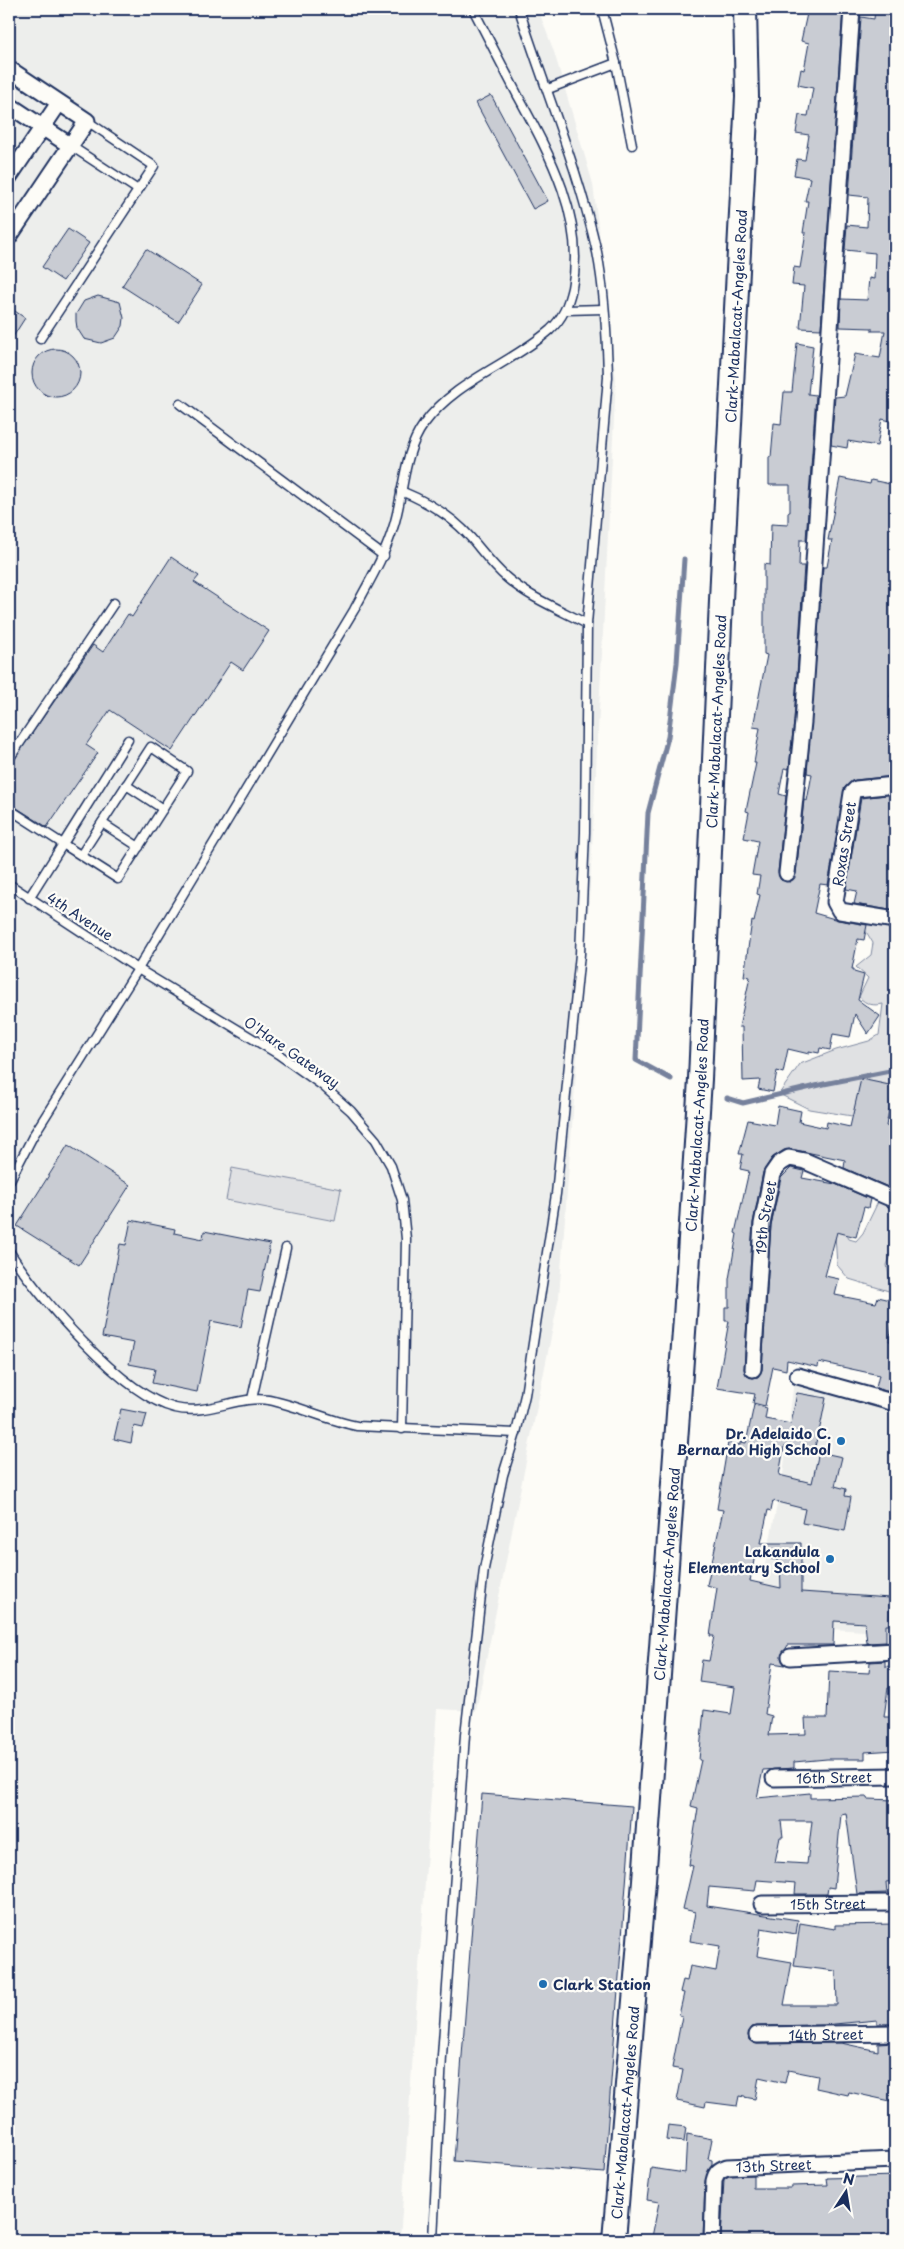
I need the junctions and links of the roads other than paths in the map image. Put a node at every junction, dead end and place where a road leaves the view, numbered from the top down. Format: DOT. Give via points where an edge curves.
graph roads {
  1 [pos="473,9"];
  2 [pos="519,9"];
  3 [pos="602,9"];
  4 [pos="745,9"];
  5 [pos="852,9"];
  6 [pos="616,64"];
  7 [pos="9,69"];
  8 [pos="548,89"];
  9 [pos="59,103"];
  10 [pos="9,104"];
  11 [pos="87,121"];
  12 [pos="43,127"];
  13 [pos="632,145"];
  14 [pos="71,146"];
  15 [pos="9,177"];
  16 [pos="138,190"];
  17 [pos="9,237"];
  18 [pos="604,309"];
  19 [pos="566,310"];
  20 [pos="40,339"];
  21 [pos="180,404"];
  22 [pos="401,491"];
  23 [pos="384,556"];
  24 [pos="114,603"];
  25 [pos="587,624"];
  26 [pos="128,740"];
  27 [pos="9,759"];
  28 [pos="126,785"];
  29 [pos="895,785"];
  30 [pos="9,809"];
  31 [pos="163,809"];
  32 [pos="102,823"];
  33 [pos="63,844"];
  34 [pos="139,847"];
  35 [pos="81,855"];
  36 [pos="787,873"];
  37 [pos="9,884"];
  38 [pos="29,898"];
  39 [pos="895,920"];
  40 [pos="138,969"];
  41 [pos="9,1182"];
  42 [pos="895,1200"];
  43 [pos="286,1248"];
  44 [pos="9,1252"];
  45 [pos="753,1369"];
  46 [pos="798,1376"];
  47 [pos="252,1399"];
  48 [pos="895,1403"];
  49 [pos="402,1428"];
  50 [pos="516,1433"];
  51 [pos="895,1651"];
  52 [pos="790,1657"];
  53 [pos="895,1776"];
  54 [pos="774,1778"];
  55 [pos="895,1902"];
  56 [pos="762,1904"];
  57 [pos="895,2032"];
  58 [pos="757,2035"];
  59 [pos="895,2160"];
  60 [pos="432,2240"];
  61 [pos="614,2240"];
  62 [pos="712,2240"];
  1 -- 19 [label="lane" via="545,146 564,195 575,248 573,281"];
  2 -- 8 [label="lane"];
  3 -- 6 [label="lane"];
  4 -- 61 [label="main road, Clark-Mabalacat-Angeles Road" via="747,97 700,1079 644,1880"];
  5 -- 36 [label="street" via="804,712"];
  6 -- 8 [label="lane"];
  6 -- 13 [label="lane"];
  7 -- 9 [label="street"];
  8 -- 18 [label="lane" via="585,202 597,254"];
  9 -- 11 [label="street"];
  9 -- 12 [label="street"];
  10 -- 12 [label="street"];
  11 -- 14 [label="street"];
  11 -- 16 [label="lane" via="154,166"];
  12 -- 14 [label="street"];
  12 -- 15 [label="street"];
  14 -- 16 [label="lane"];
  14 -- 17 [label="street"];
  16 -- 20 [label="lane"];
  18 -- 19 [label="lane"];
  18 -- 25 [label="lane" via="608,377"];
  19 -- 22 [label="lane" via="560,321 536,341 470,381 435,411 415,441"];
  21 -- 23 [label="lane"];
  22 -- 23 [label="lane"];
  22 -- 25 [label="lane" via="436,508 455,523 509,580"];
  23 -- 40 [label="lane"];
  24 -- 27 [label="lane"];
  25 -- 50 [label="lane" via="580,954 556,1194"];
  26 -- 33 [label="lane"];
  28 -- 31 [label="lane"];
  28 -- 31 [label="lane" via="151,747 187,771"];
  28 -- 32 [label="lane"];
  29 -- 39 [label="street, Roxas Street" via="856,789 852,793 834,902 840,912"];
  30 -- 33 [label="lane"];
  31 -- 34 [label="lane"];
  32 -- 34 [label="lane"];
  32 -- 35 [label="lane"];
  33 -- 35 [label="lane"];
  33 -- 38 [label="lane"];
  34 -- 35 [label="lane" via="118,879"];
  37 -- 38 [label="lane, 4th Avenue"];
  38 -- 40 [label="lane, 4th Avenue"];
  40 -- 41 [label="lane" via="33,1136"];
  40 -- 49 [label="lane, O'Hare Gateway" via="278,1054 323,1086 352,1111 376,1140 391,1166 402,1200 406,1239"];
  42 -- 45 [label="street, 19th Street" via="805,1161 788,1158 778,1164 772,1174 762,1224"];
  43 -- 47 [label="lane"];
  44 -- 47 [label="lane" via="80,1339 119,1376 146,1395 176,1408 193,1410"];
  46 -- 48 [label="street"];
  47 -- 49 [label="lane" via="292,1406 335,1422"];
  49 -- 50 [label="lane"];
  50 -- 60 [label="lane" via="503,1475 484,1569 465,1735"];
  51 -- 52 [label="street"];
  53 -- 54 [label="street, 16th Street"];
  55 -- 56 [label="street, 15th Street"];
  57 -- 58 [label="street, 14th Street"];
  59 -- 62 [label="street, 13th Street" via="727,2167 720,2170 716,2174"];
}
